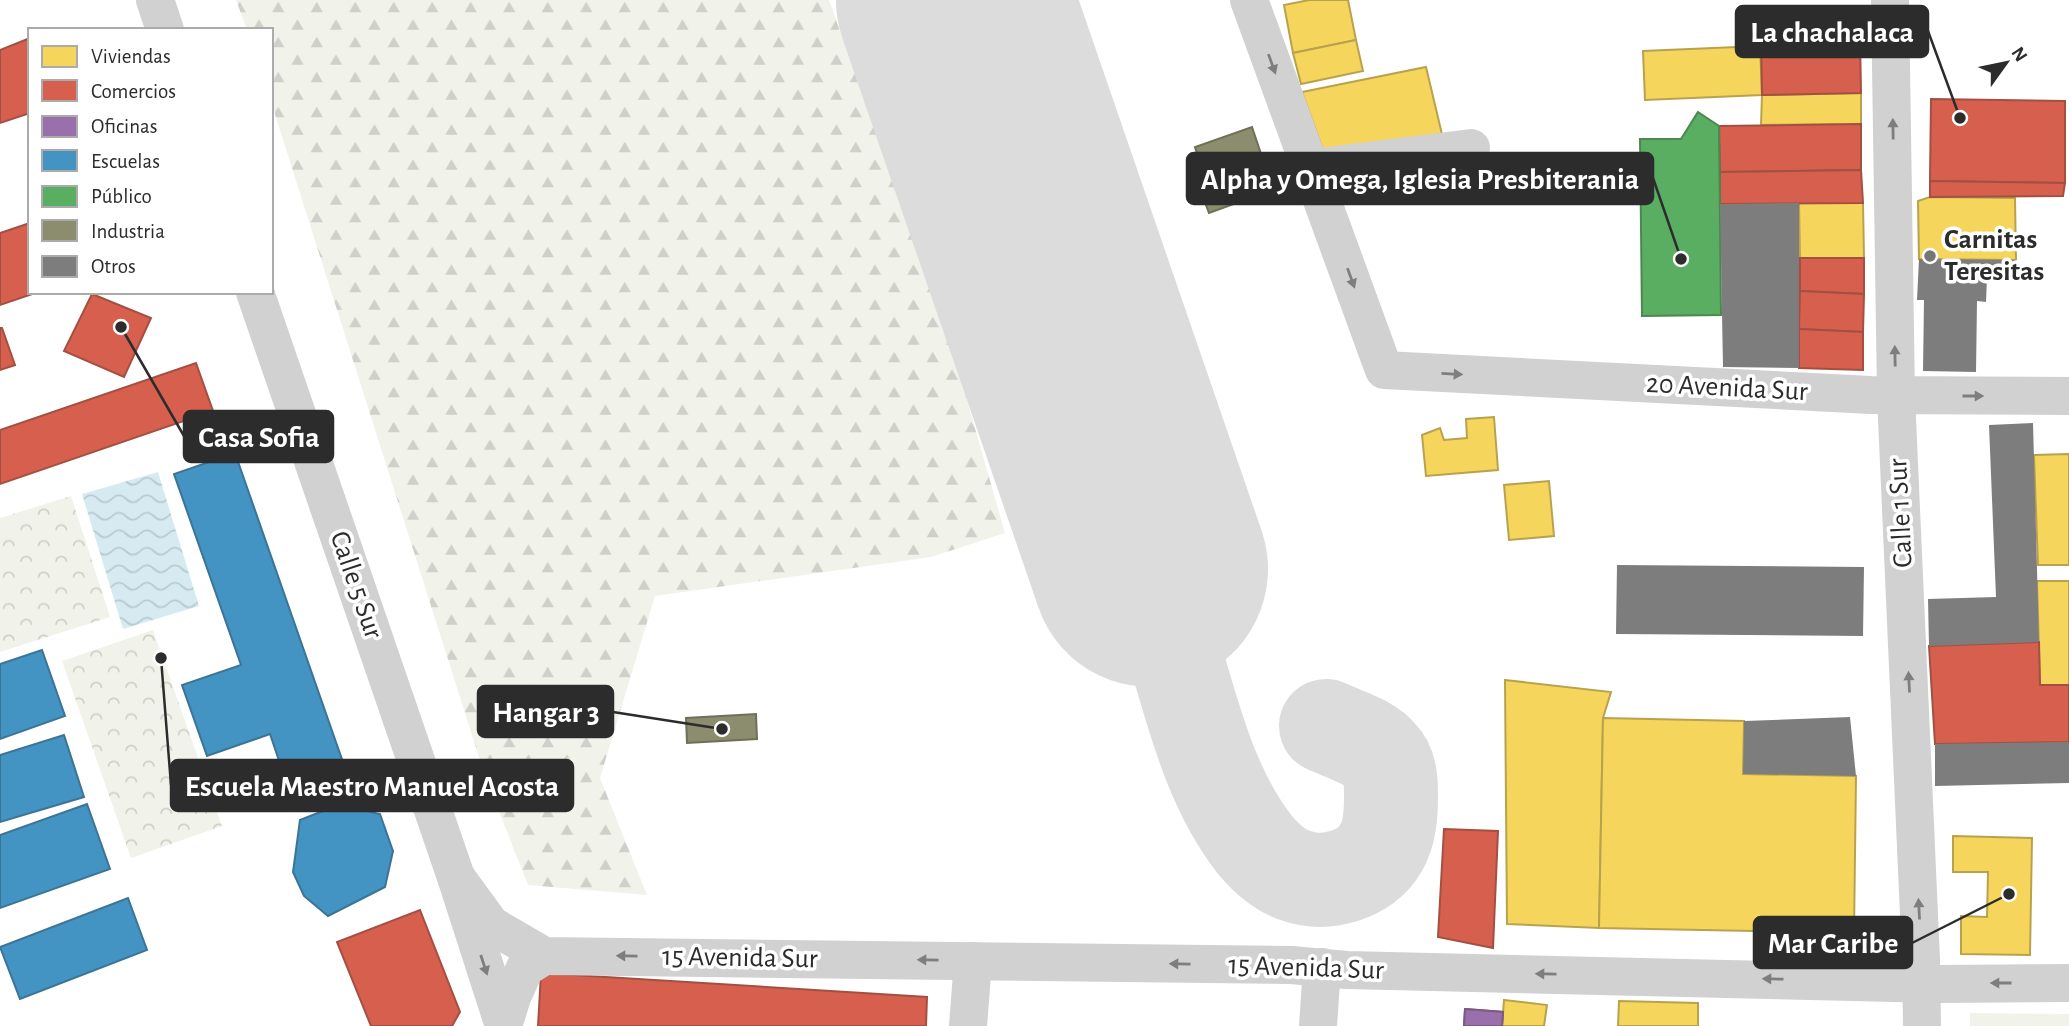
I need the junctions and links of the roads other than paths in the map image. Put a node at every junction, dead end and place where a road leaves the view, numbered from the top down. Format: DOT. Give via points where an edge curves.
graph roads {
  1 [pos="155,0"];
  2 [pos="1248,0"];
  3 [pos="1890,0"];
  4 [pos="164,28"];
  5 [pos="1471,148"];
  6 [pos="1311,168"];
  7 [pos="256,294"];
  8 [pos="1896,396"];
  9 [pos="2069,396"];
  10 [pos="456,877"];
  11 [pos="544,956"];
  12 [pos="973,961"];
  13 [pos="1322,967"];
  14 [pos="1921,983"];
  15 [pos="2069,983"];
  16 [pos="504,1026"];
  17 [pos="968,1026"];
  18 [pos="1318,1026"];
  19 [pos="1922,1026"];
  1 -- 4 [label="street"];
  2 -- 6 [label="street, one-way"];
  8 -- 3 [label="street, Calle 1 Sur, one-way"];
  5 -- 6 [label="street"];
  6 -- 8 [label="street, 20 Avenida Sur, one-way" via="1384,370"];
  7 -- 10 [label="street, Calle 5 Sur"];
  8 -- 9 [label="street, 20 Avenida Sur, one-way"];
  14 -- 8 [label="street, Calle 1 Sur, one-way"];
  10 -- 11 [label="street, 15 Avenida Sur" via="491,925"];
  10 -- 16 [label="street, Calle 5 Sur, one-way"];
  12 -- 11 [label="street, 15 Avenida Sur, one-way"];
  11 -- 16 [label="street" via="525,968"];
  13 -- 12 [label="street, 15 Avenida Sur, one-way"];
  12 -- 17 [label="street"];
  14 -- 13 [label="street, 15 Avenida Sur, one-way"];
  13 -- 18 [label="street"];
  15 -- 14 [label="street, 15 Avenida Sur, one-way"];
  14 -- 19 [label="street, Calle 1 Sur"];
}
